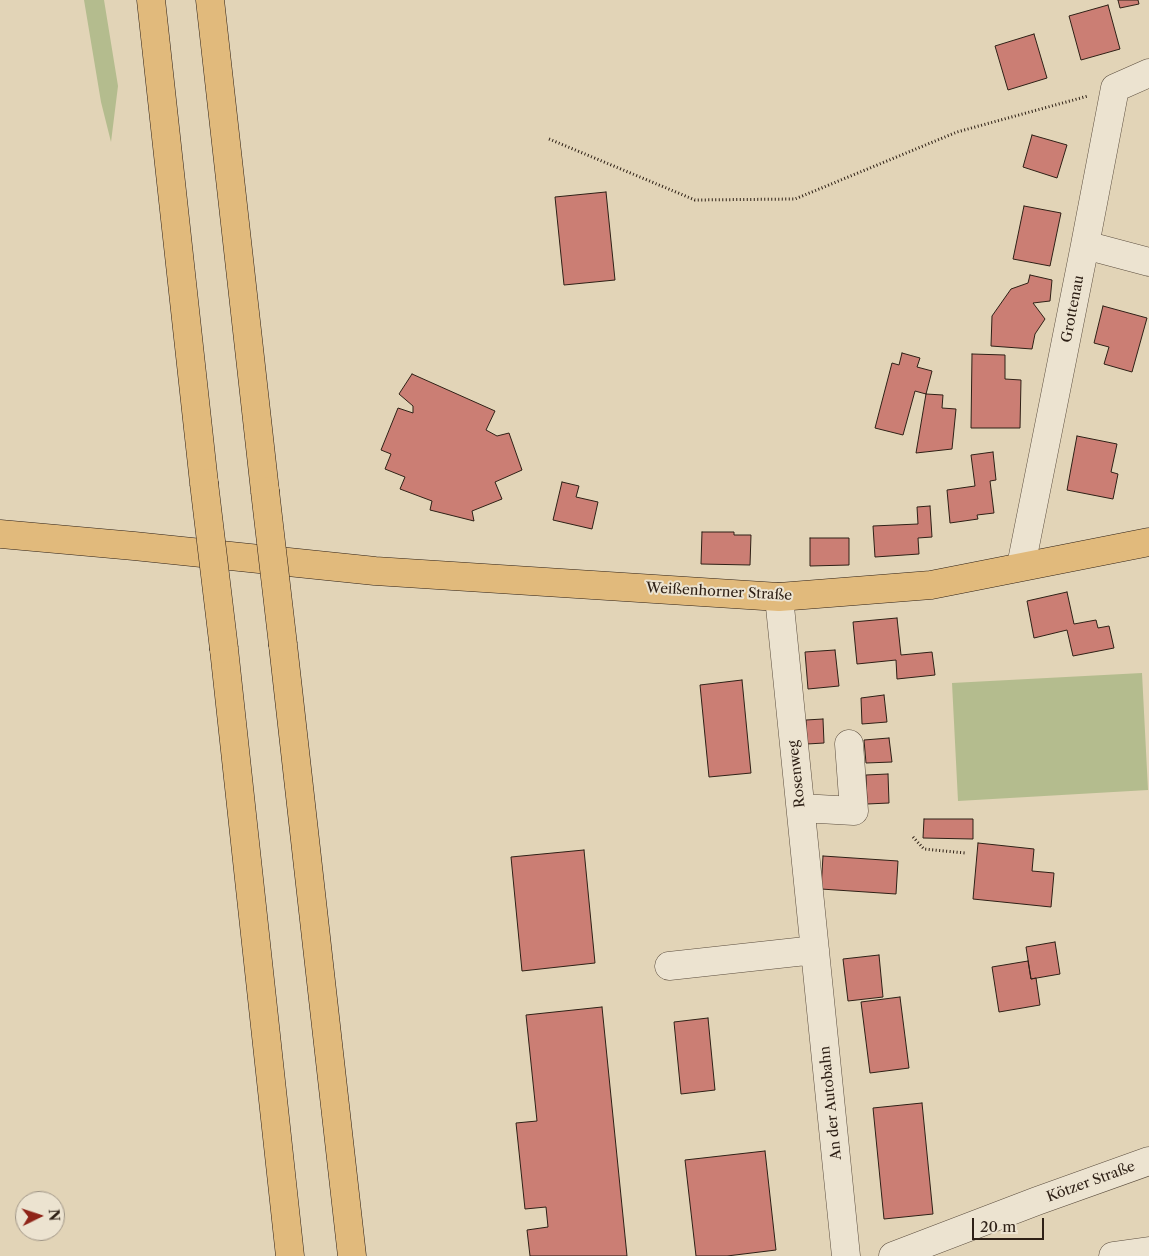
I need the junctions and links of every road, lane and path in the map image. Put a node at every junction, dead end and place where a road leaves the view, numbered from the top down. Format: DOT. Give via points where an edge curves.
graph roads {
  1 [pos="151,0"];
  2 [pos="210,0"];
  3 [pos="1149,72"];
  4 [pos="1115,88"];
  5 [pos="549,139"];
  6 [pos="1086,245"];
  7 [pos="1149,262"];
  8 [pos="0,534"];
  9 [pos="1149,542"];
  10 [pos="1021,566"];
  11 [pos="779,597"];
  12 [pos="849,744"];
  13 [pos="801,808"];
  14 [pos="913,837"];
  15 [pos="965,853"];
  16 [pos="815,950"];
  17 [pos="669,966"];
  18 [pos="1149,1161"];
  19 [pos="922,1251"];
  20 [pos="1149,1251"];
  21 [pos="290,1256"];
  22 [pos="352,1256"];
  23 [pos="846,1256"];
  24 [pos="893,1256"];
  25 [pos="1113,1256"];
  1 -- 21 [label="main road, bridge"];
  2 -- 22 [label="main road, bridge"];
  3 -- 4 [label="street"];
  4 -- 5 [label="path" via="957,132 795,198 695,200"];
  4 -- 6 [label="street, Grottenau"];
  6 -- 7 [label="street"];
  6 -- 10 [label="street, Grottenau"];
  8 -- 11 [label="main road, Weißenhorner Straße" via="375,571"];
  9 -- 10 [label="main road, Weißenhorner Straße"];
  10 -- 11 [label="main road, Weißenhorner Straße" via="931,585"];
  11 -- 13 [label="street, Rosenweg"];
  12 -- 13 [label="street" via="854,811"];
  13 -- 16 [label="street, Rosenweg"];
  14 -- 15 [label="path" via="924,850"];
  16 -- 17 [label="street"];
  16 -- 23 [label="street, An der Autobahn"];
  18 -- 19 [label="street, Kötzer Straße" via="1037,1201"];
  19 -- 24 [label="street, Kötzer Straße"];
  20 -- 25 [label="street"];
}
